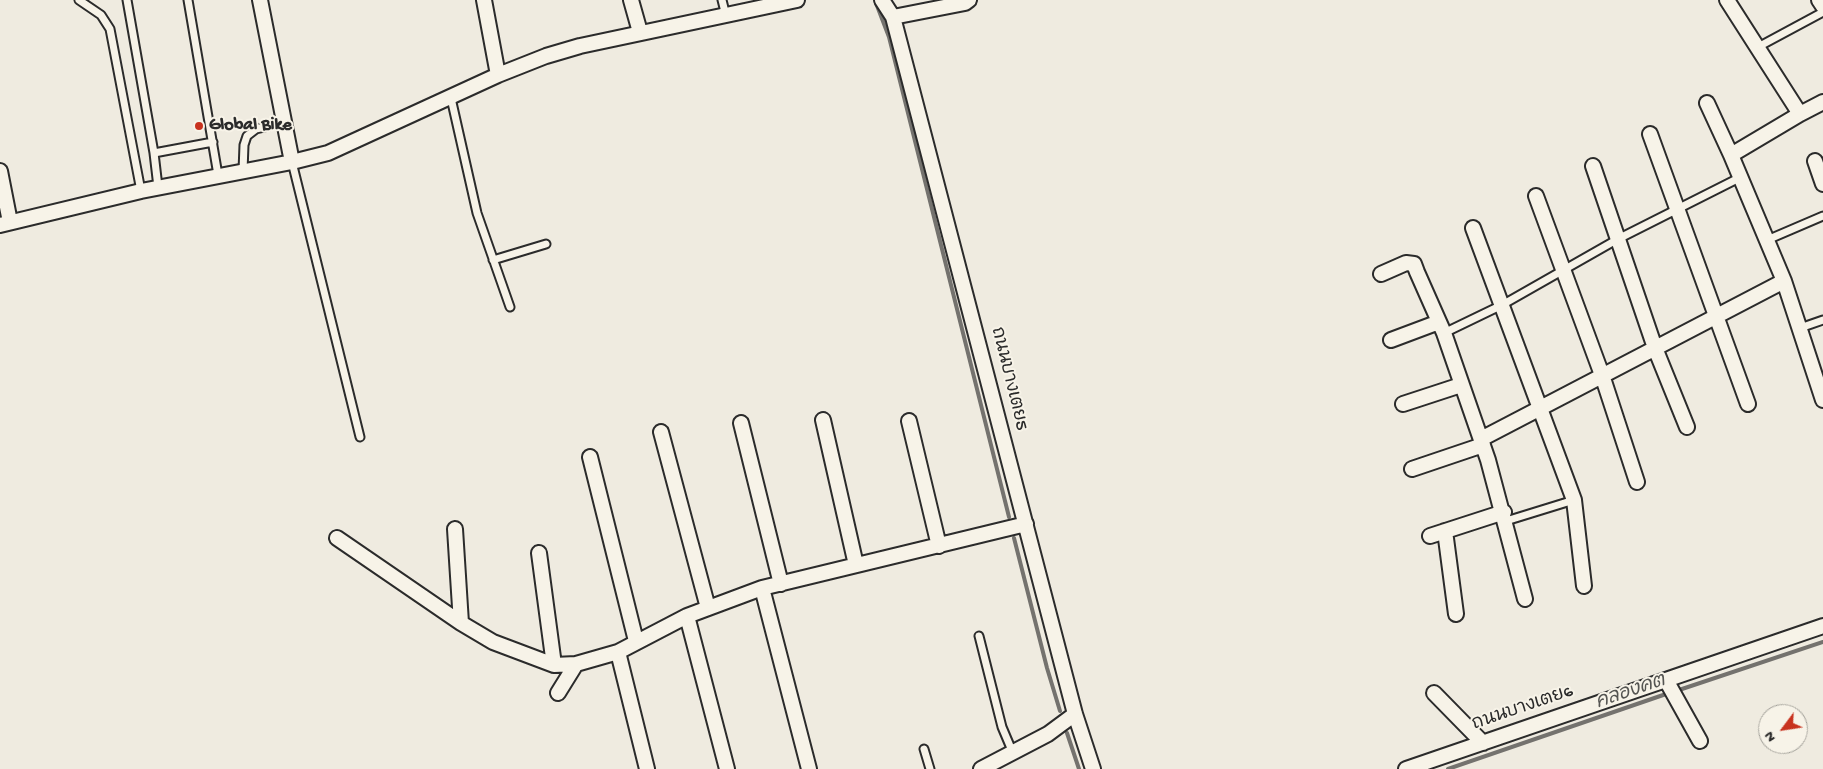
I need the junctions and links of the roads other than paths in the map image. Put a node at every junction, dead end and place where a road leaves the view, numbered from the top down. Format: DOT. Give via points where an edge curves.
graph roads {
  1 [pos="79,0"];
  2 [pos="126,0"];
  3 [pos="188,0"];
  4 [pos="260,0"];
  5 [pos="484,0"];
  6 [pos="631,0"];
  7 [pos="722,0"];
  8 [pos="796,0"];
  9 [pos="882,0"];
  10 [pos="969,0"];
  11 [pos="1727,0"];
  12 [pos="1819,0"];
  13 [pos="1823,6"];
  14 [pos="1823,12"];
  15 [pos="726,16"];
  16 [pos="893,17"];
  17 [pos="640,32"];
  18 [pos="1758,47"];
  19 [pos="498,75"];
  20 [pos="451,98"];
  21 [pos="1823,102"];
  22 [pos="1707,103"];
  23 [pos="1800,114"];
  24 [pos="269,126"];
  25 [pos="1650,134"];
  26 [pos="212,142"];
  27 [pos="154,153"];
  28 [pos="1731,155"];
  29 [pos="1814,161"];
  30 [pos="292,162"];
  31 [pos="1592,166"];
  32 [pos="0,170"];
  33 [pos="243,171"];
  34 [pos="218,175"];
  35 [pos="1742,177"];
  36 [pos="1823,184"];
  37 [pos="158,187"];
  38 [pos="141,191"];
  39 [pos="1536,196"];
  40 [pos="1678,208"];
  41 [pos="1823,216"];
  42 [pos="5,224"];
  43 [pos="1473,228"];
  44 [pos="1618,239"];
  45 [pos="1767,240"];
  46 [pos="546,244"];
  47 [pos="493,260"];
  48 [pos="1563,270"];
  49 [pos="1381,274"];
  50 [pos="1784,281"];
  51 [pos="1502,305"];
  52 [pos="510,307"];
  53 [pos="1718,315"];
  54 [pos="1823,320"];
  55 [pos="1441,327"];
  56 [pos="1800,328"];
  57 [pos="1391,340"];
  58 [pos="1655,348"];
  59 [pos="1602,375"];
  60 [pos="1461,385"];
  61 [pos="1823,400"];
  62 [pos="1403,404"];
  63 [pos="1748,404"];
  64 [pos="1540,407"];
  65 [pos="823,420"];
  66 [pos="909,421"];
  67 [pos="741,423"];
  68 [pos="1687,427"];
  69 [pos="661,432"];
  70 [pos="360,437"];
  71 [pos="1482,442"];
  72 [pos="590,457"];
  73 [pos="1412,469"];
  74 [pos="1637,482"];
  75 [pos="1574,500"];
  76 [pos="1505,516"];
  77 [pos="1026,524"];
  78 [pos="455,529"];
  79 [pos="1445,531"];
  80 [pos="1430,536"];
  81 [pos="337,538"];
  82 [pos="939,546"];
  83 [pos="539,553"];
  84 [pos="856,565"];
  85 [pos="781,584"];
  86 [pos="1584,586"];
  87 [pos="762,588"];
  88 [pos="1525,599"];
  89 [pos="708,608"];
  90 [pos="1456,614"];
  91 [pos="687,616"];
  92 [pos="461,623"];
  93 [pos="1823,626"];
  94 [pos="979,636"];
  95 [pos="636,641"];
  96 [pos="618,652"];
  97 [pos="576,664"];
  98 [pos="554,665"];
  99 [pos="1667,682"];
  100 [pos="558,693"];
  101 [pos="1434,693"];
  102 [pos="1075,714"];
  103 [pos="1700,741"];
  104 [pos="1483,743"];
  105 [pos="924,750"];
  106 [pos="1013,753"];
  107 [pos="647,769"];
  108 [pos="727,769"];
  109 [pos="809,769"];
  110 [pos="930,769"];
  111 [pos="981,769"];
  112 [pos="1093,769"];
  113 [pos="1406,769"];
  1 -- 38 [label="lane" via="101,15 110,29"];
  2 -- 27 [label="lane"];
  3 -- 26 [label="lane"];
  4 -- 30 [label="street"];
  5 -- 19 [label="street"];
  6 -- 17 [label="street"];
  7 -- 15 [label="lane"];
  8 -- 15 [label="street"];
  9 -- 16 [label="street, ถนนบางเตย5"];
  10 -- 16 [label="street"];
  11 -- 18 [label="street"];
  12 -- 13 [label="street"];
  14 -- 18 [label="lane"];
  15 -- 17 [label="street"];
  16 -- 77 [label="street, ถนนบางเตย5"];
  17 -- 19 [label="street" via="580,46"];
  18 -- 23 [label="street"];
  19 -- 20 [label="street"];
  20 -- 30 [label="street" via="328,153"];
  20 -- 47 [label="lane" via="476,213"];
  21 -- 23 [label="street"];
  22 -- 28 [label="street"];
  23 -- 28 [label="street"];
  24 -- 33 [label="lane" via="256,129 247,136"];
  25 -- 40 [label="street"];
  26 -- 27 [label="lane"];
  26 -- 34 [label="lane"];
  27 -- 37 [label="lane"];
  28 -- 35 [label="street"];
  29 -- 36 [label="street"];
  30 -- 33 [label="street"];
  30 -- 70 [label="lane"];
  31 -- 44 [label="street"];
  32 -- 42 [label="street"];
  33 -- 34 [label="street"];
  34 -- 37 [label="street"];
  35 -- 40 [label="lane"];
  35 -- 45 [label="street"];
  37 -- 38 [label="street"];
  38 -- 42 [label="street"];
  39 -- 48 [label="street"];
  40 -- 44 [label="lane"];
  40 -- 53 [label="street"];
  41 -- 45 [label="lane"];
  43 -- 51 [label="street"];
  44 -- 48 [label="lane"];
  44 -- 58 [label="street"];
  45 -- 50 [label="street"];
  46 -- 47 [label="lane"];
  47 -- 52 [label="lane"];
  48 -- 51 [label="lane"];
  48 -- 59 [label="street"];
  49 -- 55 [label="street" via="1406,263 1414,264"];
  50 -- 53 [label="street"];
  50 -- 56 [label="street"];
  51 -- 55 [label="lane"];
  51 -- 64 [label="street"];
  53 -- 58 [label="street"];
  53 -- 63 [label="street"];
  54 -- 56 [label="lane"];
  55 -- 57 [label="street"];
  55 -- 60 [label="street"];
  56 -- 61 [label="street"];
  58 -- 59 [label="street"];
  58 -- 68 [label="street"];
  59 -- 64 [label="street"];
  59 -- 74 [label="street"];
  60 -- 62 [label="street"];
  60 -- 71 [label="street"];
  64 -- 71 [label="street"];
  64 -- 75 [label="street"];
  65 -- 84 [label="street"];
  66 -- 82 [label="street"];
  67 -- 85 [label="street"];
  69 -- 89 [label="street"];
  71 -- 73 [label="street"];
  71 -- 76 [label="street"];
  72 -- 95 [label="street"];
  75 -- 76 [label="lane"];
  75 -- 86 [label="street"];
  76 -- 79 [label="street"];
  76 -- 88 [label="street"];
  77 -- 82 [label="street"];
  77 -- 102 [label="street, ถนนบางเตย5"];
  78 -- 92 [label="street"];
  79 -- 80 [label="street"];
  79 -- 90 [label="street"];
  81 -- 92 [label="street"];
  82 -- 84 [label="street"];
  83 -- 98 [label="street"];
  84 -- 85 [label="street"];
  85 -- 87 [label="street"];
  87 -- 89 [label="street"];
  87 -- 109 [label="street"];
  89 -- 91 [label="street"];
  91 -- 95 [label="street"];
  91 -- 108 [label="street"];
  92 -- 98 [label="street" via="493,642"];
  93 -- 99 [label="street, ถนนบางเตย6"];
  94 -- 106 [label="lane" via="1002,727"];
  95 -- 96 [label="street"];
  96 -- 97 [label="street"];
  96 -- 107 [label="street"];
  97 -- 98 [label="street"];
  97 -- 100 [label="street"];
  99 -- 103 [label="street"];
  99 -- 104 [label="street, ถนนบางเตย6"];
  101 -- 104 [label="street"];
  102 -- 106 [label="street" via="1048,734"];
  102 -- 112 [label="street, ถนนบางเตย5"];
  104 -- 113 [label="street, ถนนบางเตย6"];
  105 -- 110 [label="lane"];
  106 -- 111 [label="street"];
}
